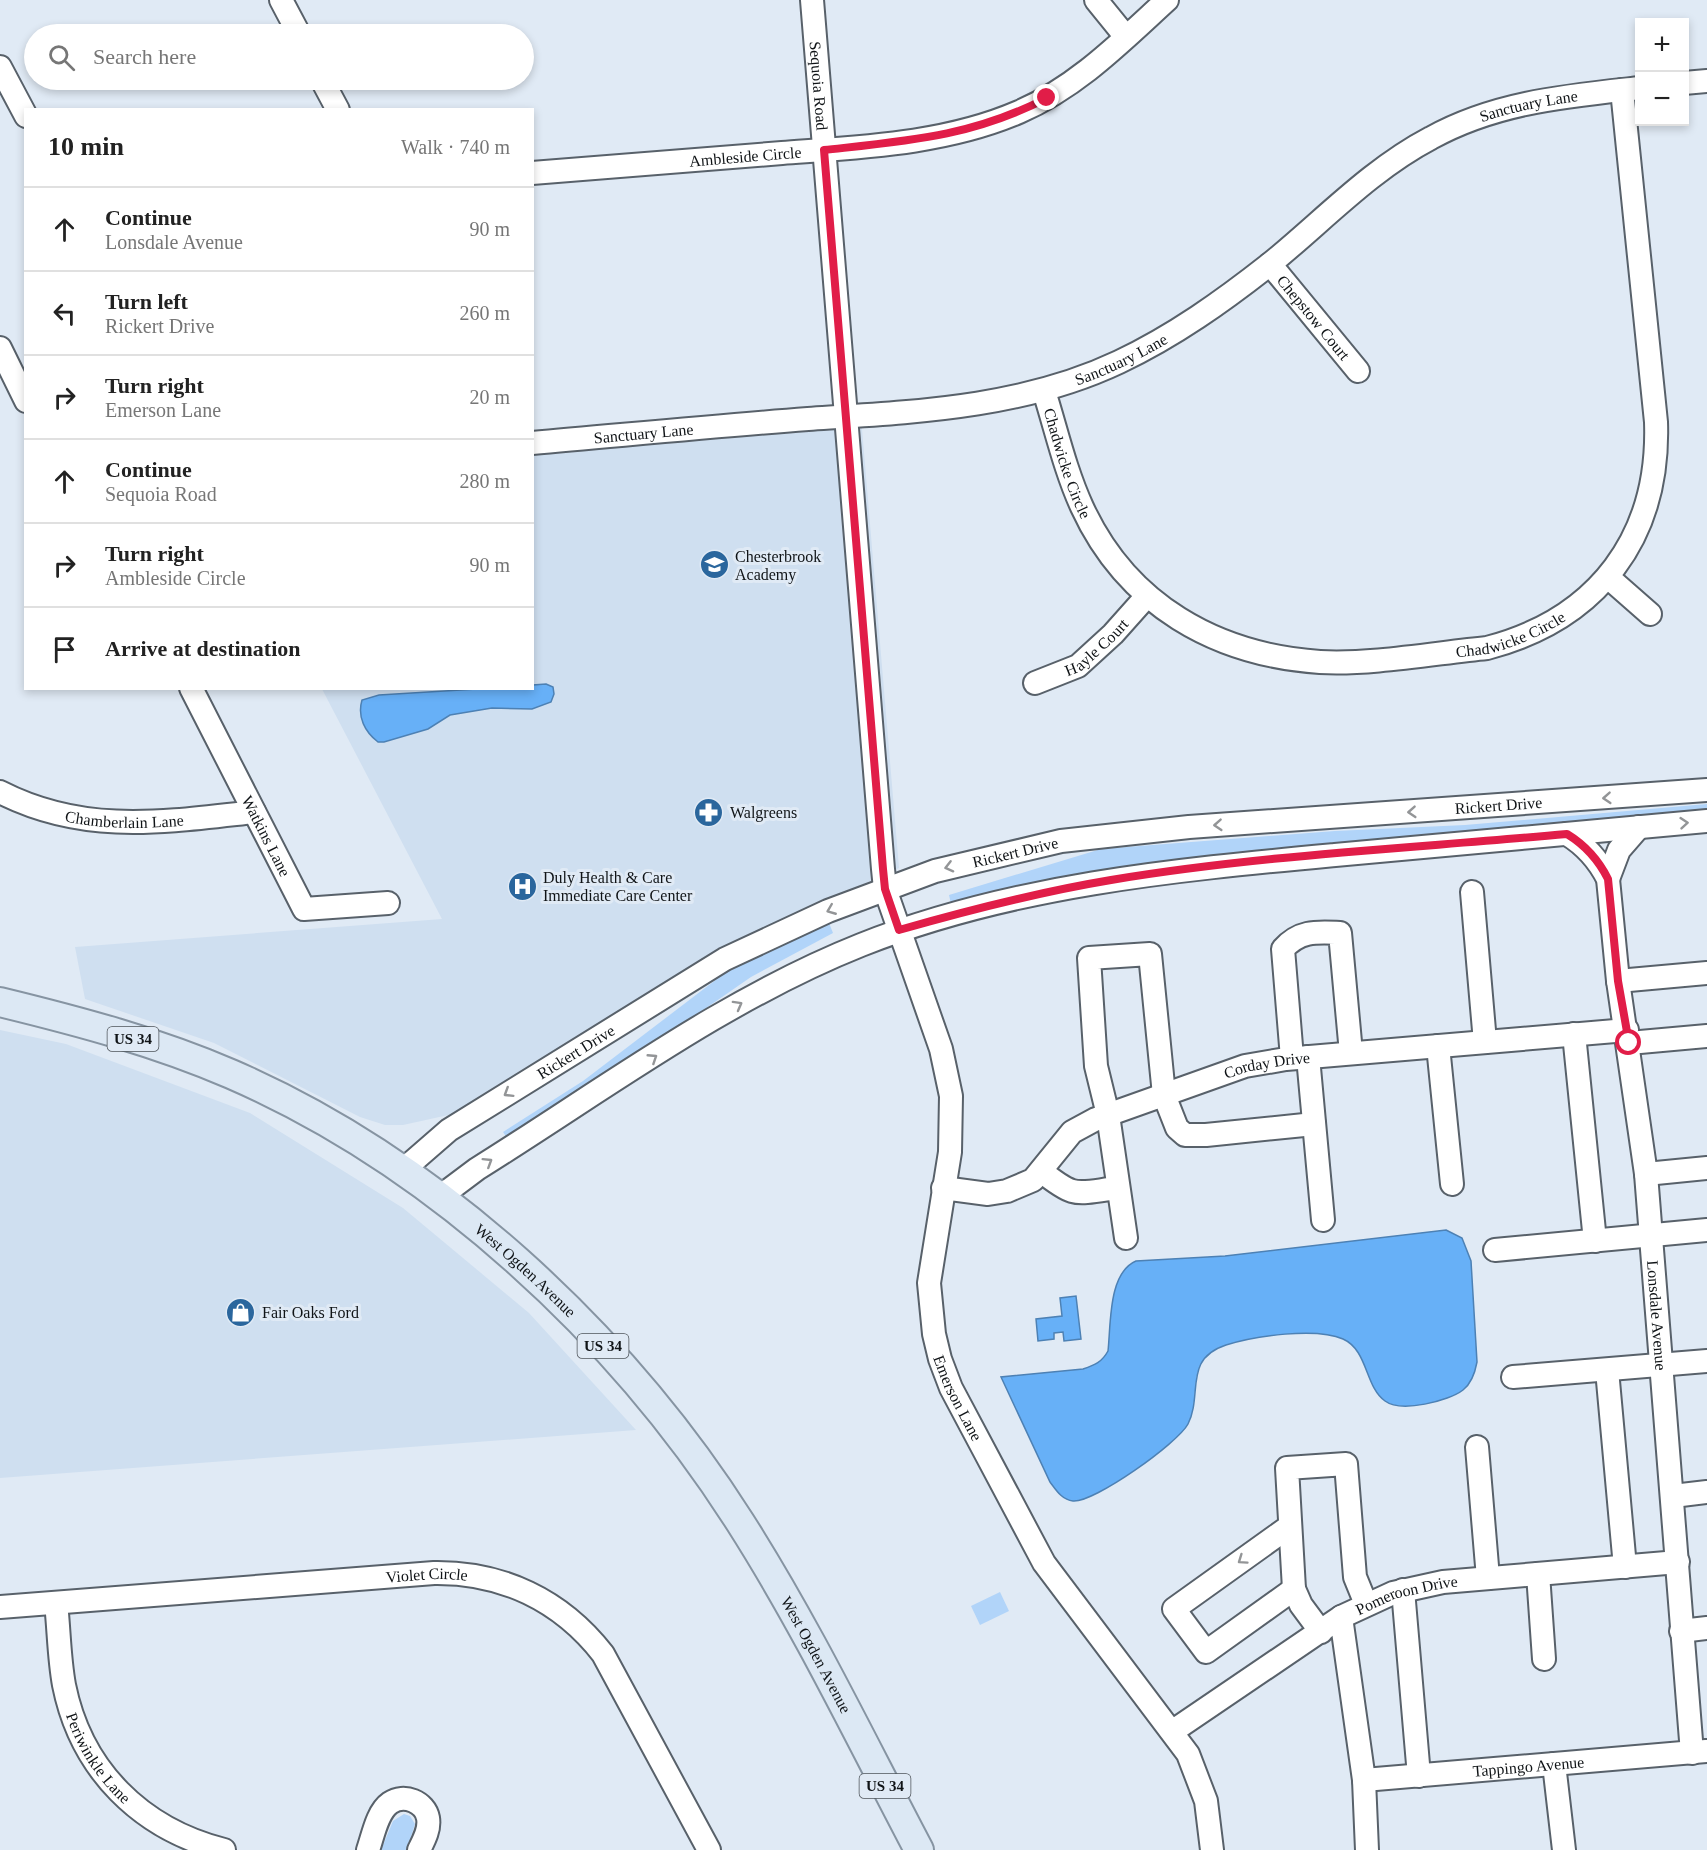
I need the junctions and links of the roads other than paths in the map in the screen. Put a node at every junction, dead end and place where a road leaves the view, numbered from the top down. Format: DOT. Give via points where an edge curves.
graph roads {
  1 [pos="281,0"];
  2 [pos="812,0"];
  3 [pos="1096,0"];
  4 [pos="1167,0"];
  5 [pos="294,24"];
  6 [pos="1126,37"];
  7 [pos="0,66"];
  8 [pos="1707,81"];
  9 [pos="1689,83"];
  10 [pos="1631,89"];
  11 [pos="327,90"];
  12 [pos="337,108"];
  13 [pos="24,112"];
  14 [pos="824,150"];
  15 [pos="534,173"];
  16 [pos="1270,264"];
  17 [pos="0,348"];
  18 [pos="1358,371"];
  19 [pos="1044,391"];
  20 [pos="24,396"];
  21 [pos="847,416"];
  22 [pos="534,443"];
  23 [pos="1609,578"];
  24 [pos="1146,597"];
  25 [pos="1650,614"];
  26 [pos="1035,683"];
  27 [pos="192,690"];
  28 [pos="1707,790"];
  29 [pos="0,792"];
  30 [pos="254,812"];
  31 [pos="1707,821"];
  32 [pos="1639,827"];
  33 [pos="1567,834"];
  34 [pos="1608,879"];
  35 [pos="885,889"];
  36 [pos="1472,892"];
  37 [pos="388,903"];
  38 [pos="899,930"];
  39 [pos="1707,973"];
  40 [pos="1618,981"];
  41 [pos="0,1002"];
  42 [pos="1574,1034"];
  43 [pos="1707,1036"];
  44 [pos="1628,1037"];
  45 [pos="1485,1042"];
  46 [pos="1438,1046"];
  47 [pos="1351,1053"];
  48 [pos="1300,1057"];
  49 [pos="1164,1095"];
  50 [pos="1108,1115"];
  51 [pos="1314,1124"];
  52 [pos="1707,1168"];
  53 [pos="403,1170"];
  54 [pos="1041,1171"];
  55 [pos="1646,1174"];
  56 [pos="1452,1184"];
  57 [pos="943,1188"];
  58 [pos="1118,1188"];
  59 [pos="441,1196"];
  60 [pos="1323,1220"];
  61 [pos="1707,1230"];
  62 [pos="1652,1236"];
  63 [pos="1126,1238"];
  64 [pos="1595,1241"];
  65 [pos="1495,1250"];
  66 [pos="1707,1361"];
  67 [pos="1662,1365"];
  68 [pos="1607,1370"];
  69 [pos="1513,1377"];
  70 [pos="1478,1447"];
  71 [pos="1707,1492"];
  72 [pos="1673,1496"];
  73 [pos="1290,1526"];
  74 [pos="1678,1562"];
  75 [pos="1625,1567"];
  76 [pos="1538,1574"];
  77 [pos="1488,1578"];
  78 [pos="1294,1589"];
  79 [pos="1403,1590"];
  80 [pos="56,1603"];
  81 [pos="1366,1604"];
  82 [pos="0,1607"];
  83 [pos="1341,1617"];
  84 [pos="1707,1628"];
  85 [pos="1681,1631"];
  86 [pos="1321,1632"];
  87 [pos="1544,1659"];
  88 [pos="1173,1731"];
  89 [pos="1699,1752"];
  90 [pos="1554,1764"];
  91 [pos="1419,1776"];
  92 [pos="1364,1780"];
  93 [pos="224,1850"];
  94 [pos="368,1850"];
  95 [pos="420,1850"];
  96 [pos="709,1850"];
  97 [pos="919,1850"];
  98 [pos="1212,1850"];
  99 [pos="1367,1850"];
  100 [pos="1563,1850"];
  1 -- 5 [label="street"];
  2 -- 14 [label="street, Sequoia Road"];
  3 -- 6 [label="street"];
  4 -- 6 [label="street, Ambleside Circle"];
  6 -- 14 [label="street, Ambleside Circle" via="1080,77 1019,112 974,129 930,139"];
  7 -- 13 [label="street"];
  8 -- 9 [label="street"];
  10 -- 16 [label="street, Sanctuary Lane" via="1512,106 1431,137 1373,176"];
  10 -- 23 [label="street, Chadwicke Circle" via="1657,446 1649,498"];
  11 -- 12 [label="street"];
  14 -- 15 [label="street, Ambleside Circle"];
  14 -- 21 [label="street, Sequoia Road"];
  16 -- 18 [label="street, Chepstow Court"];
  16 -- 19 [label="street, Sanctuary Lane" via="1164,339 1118,363"];
  17 -- 20 [label="street"];
  19 -- 21 [label="street, Sanctuary Lane" via="952,408"];
  19 -- 24 [label="street, Chadwicke Circle" via="1083,508 1114,560"];
  21 -- 22 [label="street, Sanctuary Lane"];
  21 -- 35 [label="street, Sequoia Road"];
  23 -- 24 [label="street, Chadwicke Circle" via="1565,615 1512,641 1487,648 1322,662 1244,650 1212,637"];
  23 -- 25 [label="street"];
  24 -- 26 [label="street, Hayle Court" via="1078,666"];
  27 -- 30 [label="street, Watkins Lane"];
  28 -- 35 [label="street, Rickert Drive, one-way" via="1190,826 1061,841 935,871"];
  29 -- 30 [label="street, Chamberlain Lane" via="68,817 109,823"];
  30 -- 37 [label="street, Watkins Lane" via="304,909"];
  32 -- 31 [label="street, Rickert Drive, one-way"];
  32 -- 33 [label="street, Rickert Drive"];
  32 -- 34 [label="street, Lonsdale Avenue" via="1619,850"];
  33 -- 34 [label="street, Lonsdale Avenue" via="1587,848"];
  33 -- 38 [label="street, Rickert Drive" via="1190,869 1113,880 1004,901"];
  34 -- 40 [label="street, Lonsdale Avenue"];
  35 -- 38 [label="street, Emerson Lane"];
  35 -- 53 [label="street, Rickert Drive, one-way" via="808,920 707,969 448,1130"];
  36 -- 45 [label="street"];
  38 -- 57 [label="street, Emerson Lane" via="946,1066 952,1130"];
  59 -- 38 [label="street, Rickert Drive, one-way" via="477,1169 710,1021 815,966"];
  39 -- 40 [label="street"];
  40 -- 44 [label="street, Lonsdale Avenue"];
  41 -- 53 [label="main road, West Ogden Avenue / US 34" via="85,1024 222,1070 354,1138"];
  42 -- 44 [label="street, Corday Drive"];
  42 -- 45 [label="street, Corday Drive"];
  42 -- 64 [label="street"];
  43 -- 44 [label="street, Corday Drive"];
  44 -- 55 [label="street, Lonsdale Avenue"];
  45 -- 46 [label="street, Corday Drive"];
  46 -- 47 [label="street, Corday Drive"];
  46 -- 56 [label="street"];
  47 -- 48 [label="street, Corday Drive"];
  47 -- 48 [label="street" via="1340,933 1312,931 1292,939 1283,949"];
  48 -- 49 [label="street, Corday Drive" via="1245,1066"];
  48 -- 51 [label="street"];
  49 -- 50 [label="street, Corday Drive"];
  49 -- 50 [label="street" via="1150,954 1089,958 1096,1066"];
  49 -- 51 [label="street" via="1177,1128 1185,1135"];
  50 -- 54 [label="street, Corday Drive" via="1072,1132"];
  50 -- 58 [label="street"];
  51 -- 60 [label="street"];
  52 -- 55 [label="street"];
  53 -- 59 [label="main road, West Ogden Avenue / US 34"];
  54 -- 57 [label="street, Corday Drive" via="1033,1180 1007,1191 988,1194"];
  54 -- 58 [label="street" via="1066,1191"];
  55 -- 62 [label="street, Lonsdale Avenue"];
  57 -- 88 [label="street, Emerson Lane" via="928,1283 934,1334 951,1388 1044,1563"];
  58 -- 63 [label="street"];
  59 -- 97 [label="main road, West Ogden Avenue / US 34" via="580,1322 691,1450 773,1575"];
  61 -- 62 [label="street"];
  62 -- 64 [label="street"];
  62 -- 67 [label="street, Lonsdale Avenue"];
  64 -- 65 [label="street"];
  66 -- 67 [label="street"];
  67 -- 68 [label="street"];
  67 -- 72 [label="street, Lonsdale Avenue"];
  68 -- 69 [label="street"];
  68 -- 75 [label="street"];
  70 -- 77 [label="street"];
  71 -- 72 [label="street"];
  72 -- 74 [label="street, Lonsdale Avenue"];
  73 -- 78 [label="street"];
  73 -- 78 [label="street, one-way" via="1174,1609 1206,1652"];
  73 -- 81 [label="street" via="1287,1468 1346,1464 1355,1577"];
  74 -- 75 [label="street, Pomeroon Drive"];
  74 -- 85 [label="street, Lonsdale Avenue"];
  75 -- 76 [label="street, Pomeroon Drive"];
  76 -- 77 [label="street, Pomeroon Drive"];
  76 -- 87 [label="street"];
  77 -- 79 [label="street, Pomeroon Drive"];
  78 -- 86 [label="street"];
  79 -- 81 [label="street, Pomeroon Drive"];
  79 -- 91 [label="street"];
  80 -- 82 [label="street, Violet Circle"];
  80 -- 93 [label="street, Periwinkle Lane" via="64,1684 74,1723 95,1764 125,1800 151,1820 179,1836"];
  80 -- 96 [label="street, Violet Circle" via="434,1573 471,1574 507,1583 561,1612 603,1654"];
  81 -- 83 [label="street, Pomeroon Drive"];
  83 -- 86 [label="street, Pomeroon Drive"];
  83 -- 92 [label="street"];
  84 -- 85 [label="street"];
  85 -- 89 [label="street, Lonsdale Avenue"];
  86 -- 88 [label="street, Pomeroon Drive"];
  88 -- 98 [label="street, Emerson Lane" via="1188,1754 1206,1801"];
  89 -- 90 [label="street, Tappingo Avenue"];
  90 -- 91 [label="street, Tappingo Avenue"];
  90 -- 100 [label="street"];
  91 -- 92 [label="street, Tappingo Avenue"];
  92 -- 99 [label="street"];
  94 -- 95 [label="street" via="382,1811 399,1799 412,1799 428,1816"];
}
